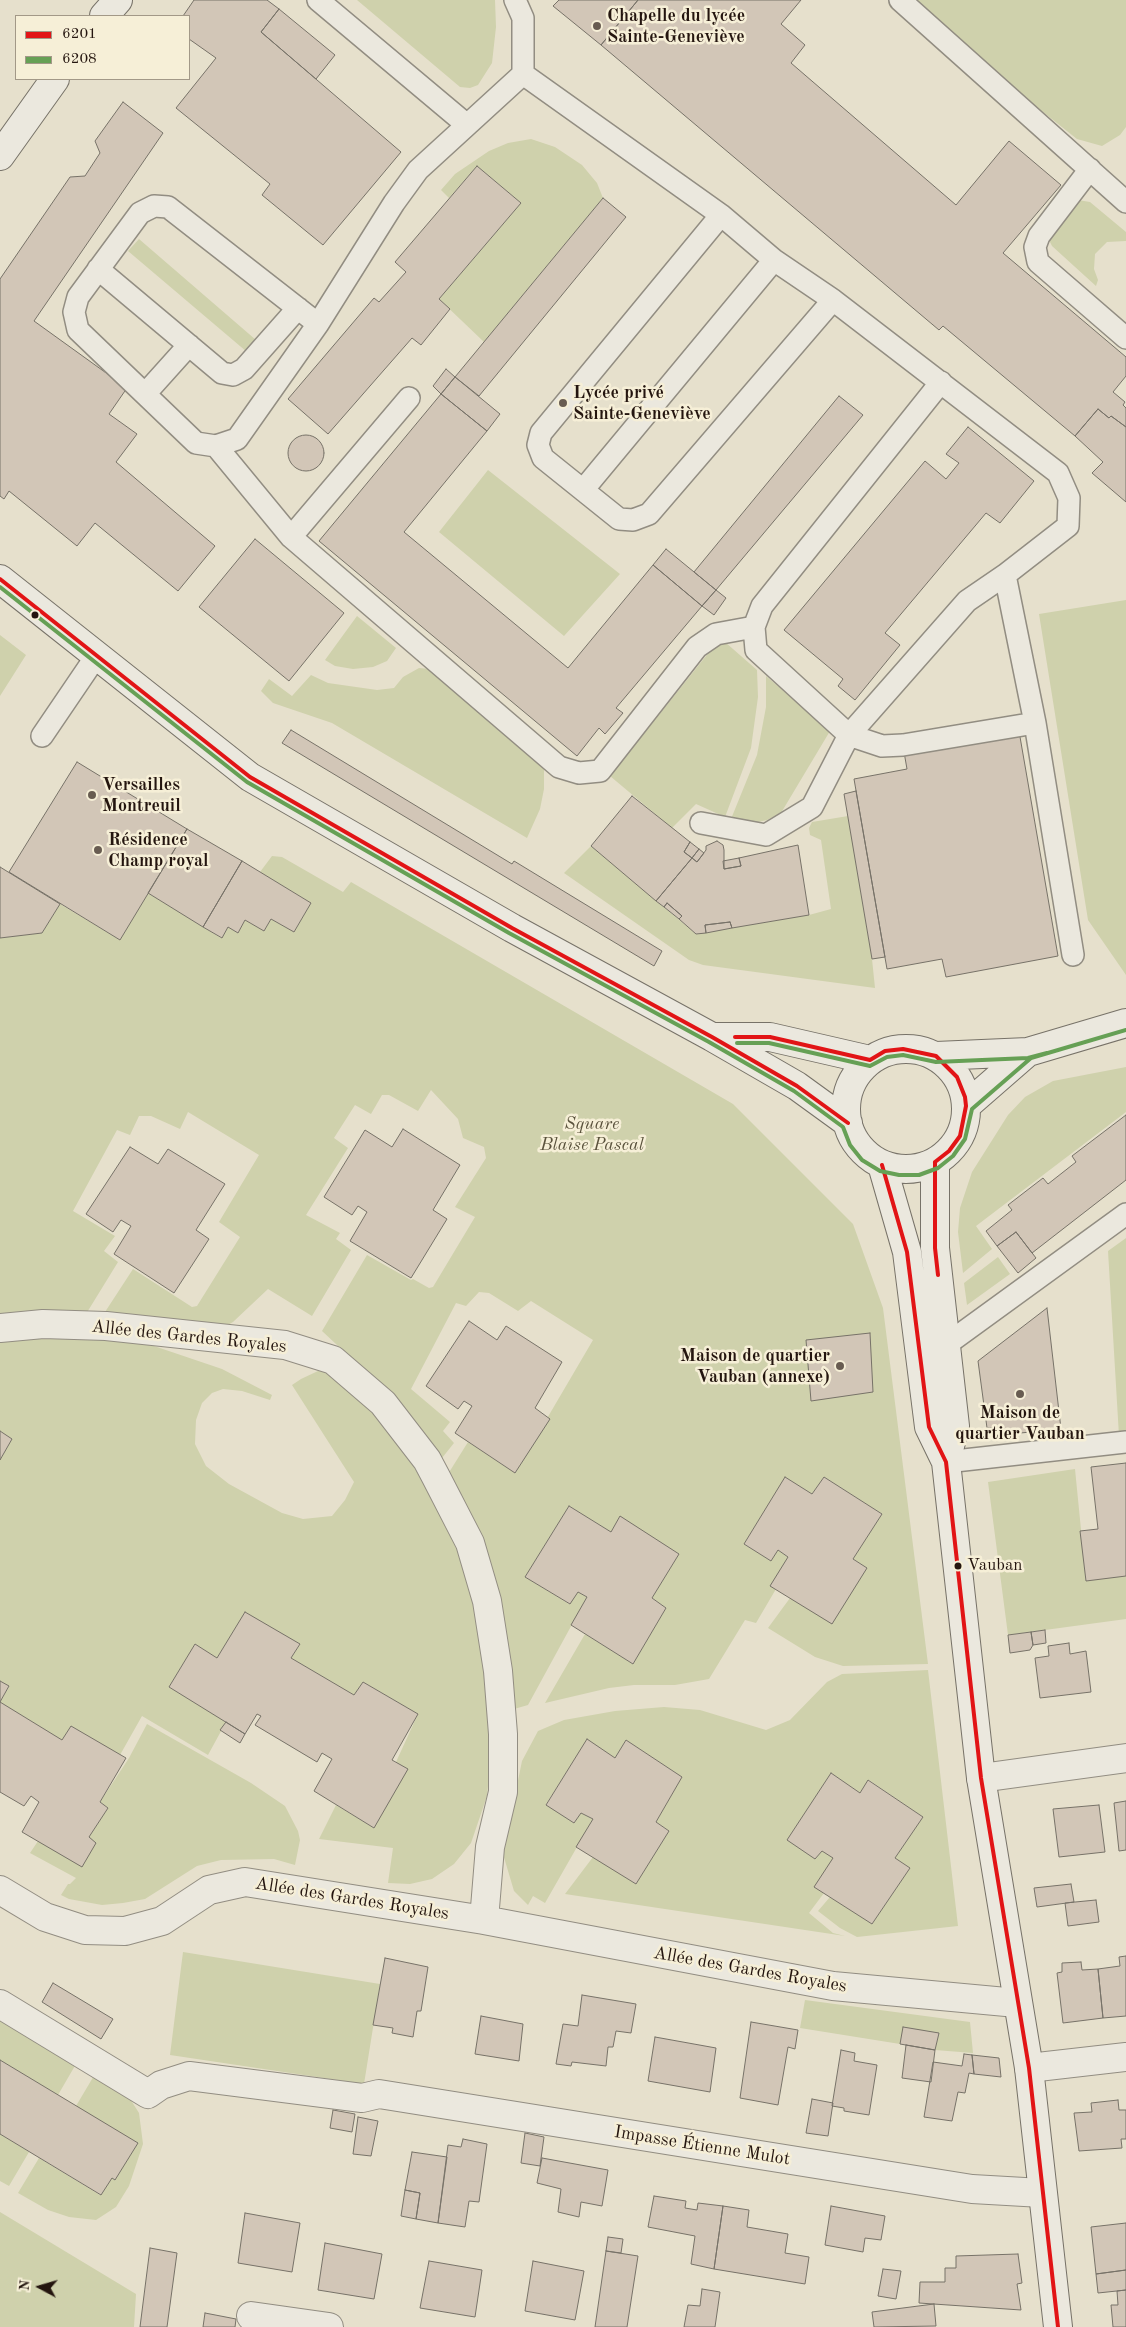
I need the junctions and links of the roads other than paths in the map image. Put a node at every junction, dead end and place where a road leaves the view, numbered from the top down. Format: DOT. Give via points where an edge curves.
graph roads {
  1 [pos="118,0"];
  2 [pos="318,0"];
  3 [pos="515,0"];
  4 [pos="900,0"];
  5 [pos="105,15"];
  6 [pos="523,74"];
  7 [pos="53,80"];
  8 [pos="53,80"];
  9 [pos="467,125"];
  10 [pos="0,128"];
  11 [pos="0,156"];
  12 [pos="1090,168"];
  13 [pos="1126,202"];
  14 [pos="721,216"];
  15 [pos="774,260"];
  16 [pos="98,269"];
  17 [pos="833,300"];
  18 [pos="298,308"];
  19 [pos="318,324"];
  20 [pos="1126,338"];
  21 [pos="189,345"];
  22 [pos="941,382"];
  23 [pos="145,394"];
  24 [pos="409,398"];
  25 [pos="216,446"];
  26 [pos="583,490"];
  27 [pos="291,537"];
  28 [pos="1005,575"];
  29 [pos="0,579"];
  30 [pos="754,627"];
  31 [pos="97,655"];
  32 [pos="1035,722"];
  33 [pos="849,735"];
  34 [pos="42,736"];
  35 [pos="701,823"];
  36 [pos="1073,955"];
  37 [pos="1126,1022"];
  38 [pos="712,1037"];
  39 [pos="1028,1052"];
  40 [pos="936,1056"];
  41 [pos="870,1060"];
  42 [pos="966,1106"];
  43 [pos="848,1123"];
  44 [pos="935,1162"];
  45 [pos="882,1165"];
  46 [pos="1126,1214"];
  47 [pos="0,1328"];
  48 [pos="932,1343"];
  49 [pos="1126,1442"];
  50 [pos="946,1462"];
  51 [pos="1126,1758"];
  52 [pos="981,1778"];
  53 [pos="0,1890"];
  54 [pos="484,1920"];
  55 [pos="1017,2003"];
  56 [pos="0,2004"];
  57 [pos="1126,2056"];
  58 [pos="1029,2068"];
  59 [pos="1042,2193"];
  60 [pos="251,2316"];
  61 [pos="329,2327"];
  62 [pos="1058,2327"];
  1 -- 5 [label="main road"];
  2 -- 9 [label="lane"];
  3 -- 6 [label="lane" via="523,18"];
  4 -- 12 [label="lane"];
  6 -- 9 [label="lane"];
  6 -- 14 [label="lane"];
  7 -- 10 [label="main road"];
  8 -- 11 [label="main road"];
  9 -- 19 [label="lane" via="418,170"];
  12 -- 13 [label="lane"];
  12 -- 20 [label="lane" via="1039,236 1035,247 1038,262"];
  14 -- 15 [label="lane"];
  14 -- 26 [label="lane" via="541,432 538,445 543,458"];
  15 -- 17 [label="lane"];
  15 -- 26 [label="lane"];
  16 -- 18 [label="lane" via="140,213 154,206 168,207"];
  16 -- 21 [label="lane"];
  16 -- 23 [label="lane" via="78,297 74,312 78,330"];
  17 -- 22 [label="lane"];
  17 -- 26 [label="lane" via="649,514 634,520 619,519"];
  18 -- 19 [label="lane"];
  18 -- 21 [label="lane" via="244,369 233,375 222,373"];
  19 -- 25 [label="lane" via="237,440"];
  21 -- 23 [label="lane"];
  22 -- 28 [label="lane" via="1058,473 1070,498 1068,526"];
  22 -- 30 [label="lane" via="762,606"];
  23 -- 25 [label="lane" via="196,443"];
  24 -- 27 [label="lane"];
  25 -- 27 [label="lane"];
  27 -- 30 [label="lane" via="559,767 579,773 600,771 697,647 716,634"];
  28 -- 32 [label="lane"];
  28 -- 33 [label="lane" via="967,601"];
  29 -- 31 [label="main road"];
  30 -- 33 [label="lane" via="756,650"];
  31 -- 34 [label="lane"];
  31 -- 38 [label="main road" via="250,777 512,928"];
  32 -- 33 [label="lane" via="902,745 882,746"];
  32 -- 36 [label="lane"];
  33 -- 35 [label="lane" via="812,807 766,835"];
  37 -- 39 [label="main road"];
  38 -- 41 [label="main road" via="770,1037"];
  38 -- 43 [label="main road" via="797,1086"];
  39 -- 40 [label="main road"];
  39 -- 42 [label="main road"];
  40 -- 41 [label="main road" via="903,1049 885,1051"];
  40 -- 42 [label="main road" via="957,1077"];
  41 -- 43 [label="main road" via="850,1085 846,1106"];
  42 -- 44 [label="main road" via="960,1136 950,1151"];
  43 -- 45 [label="main road" via="856,1142 867,1156"];
  44 -- 45 [label="main road" via="918,1169 900,1170"];
  44 -- 48 [label="main road"];
  45 -- 48 [label="main road"];
  46 -- 48 [label="lane" via="954,1339"];
  47 -- 54 [label="main road, Allée des Gardes Royales" via="43,1324 106,1326 285,1345 333,1360 383,1403 431,1468 470,1543 487,1601 498,1671 503,1792 490,1847"];
  48 -- 50 [label="main road" via="929,1427"];
  49 -- 50 [label="lane"];
  50 -- 52 [label="main road"];
  51 -- 52 [label="main road"];
  52 -- 55 [label="main road"];
  53 -- 54 [label="main road, Allée des Gardes Royales" via="45,1917 85,1930 126,1931 162,1921 209,1890 245,1882"];
  54 -- 55 [label="main road, Allée des Gardes Royales" via="833,1986"];
  55 -- 58 [label="main road"];
  56 -- 59 [label="main road, Impasse Étienne Mulot" via="148,2094 188,2076 362,2098 379,2094 972,2189"];
  57 -- 58 [label="main road"];
  58 -- 59 [label="main road"];
  59 -- 62 [label="main road"];
  60 -- 61 [label="main road"];
}
